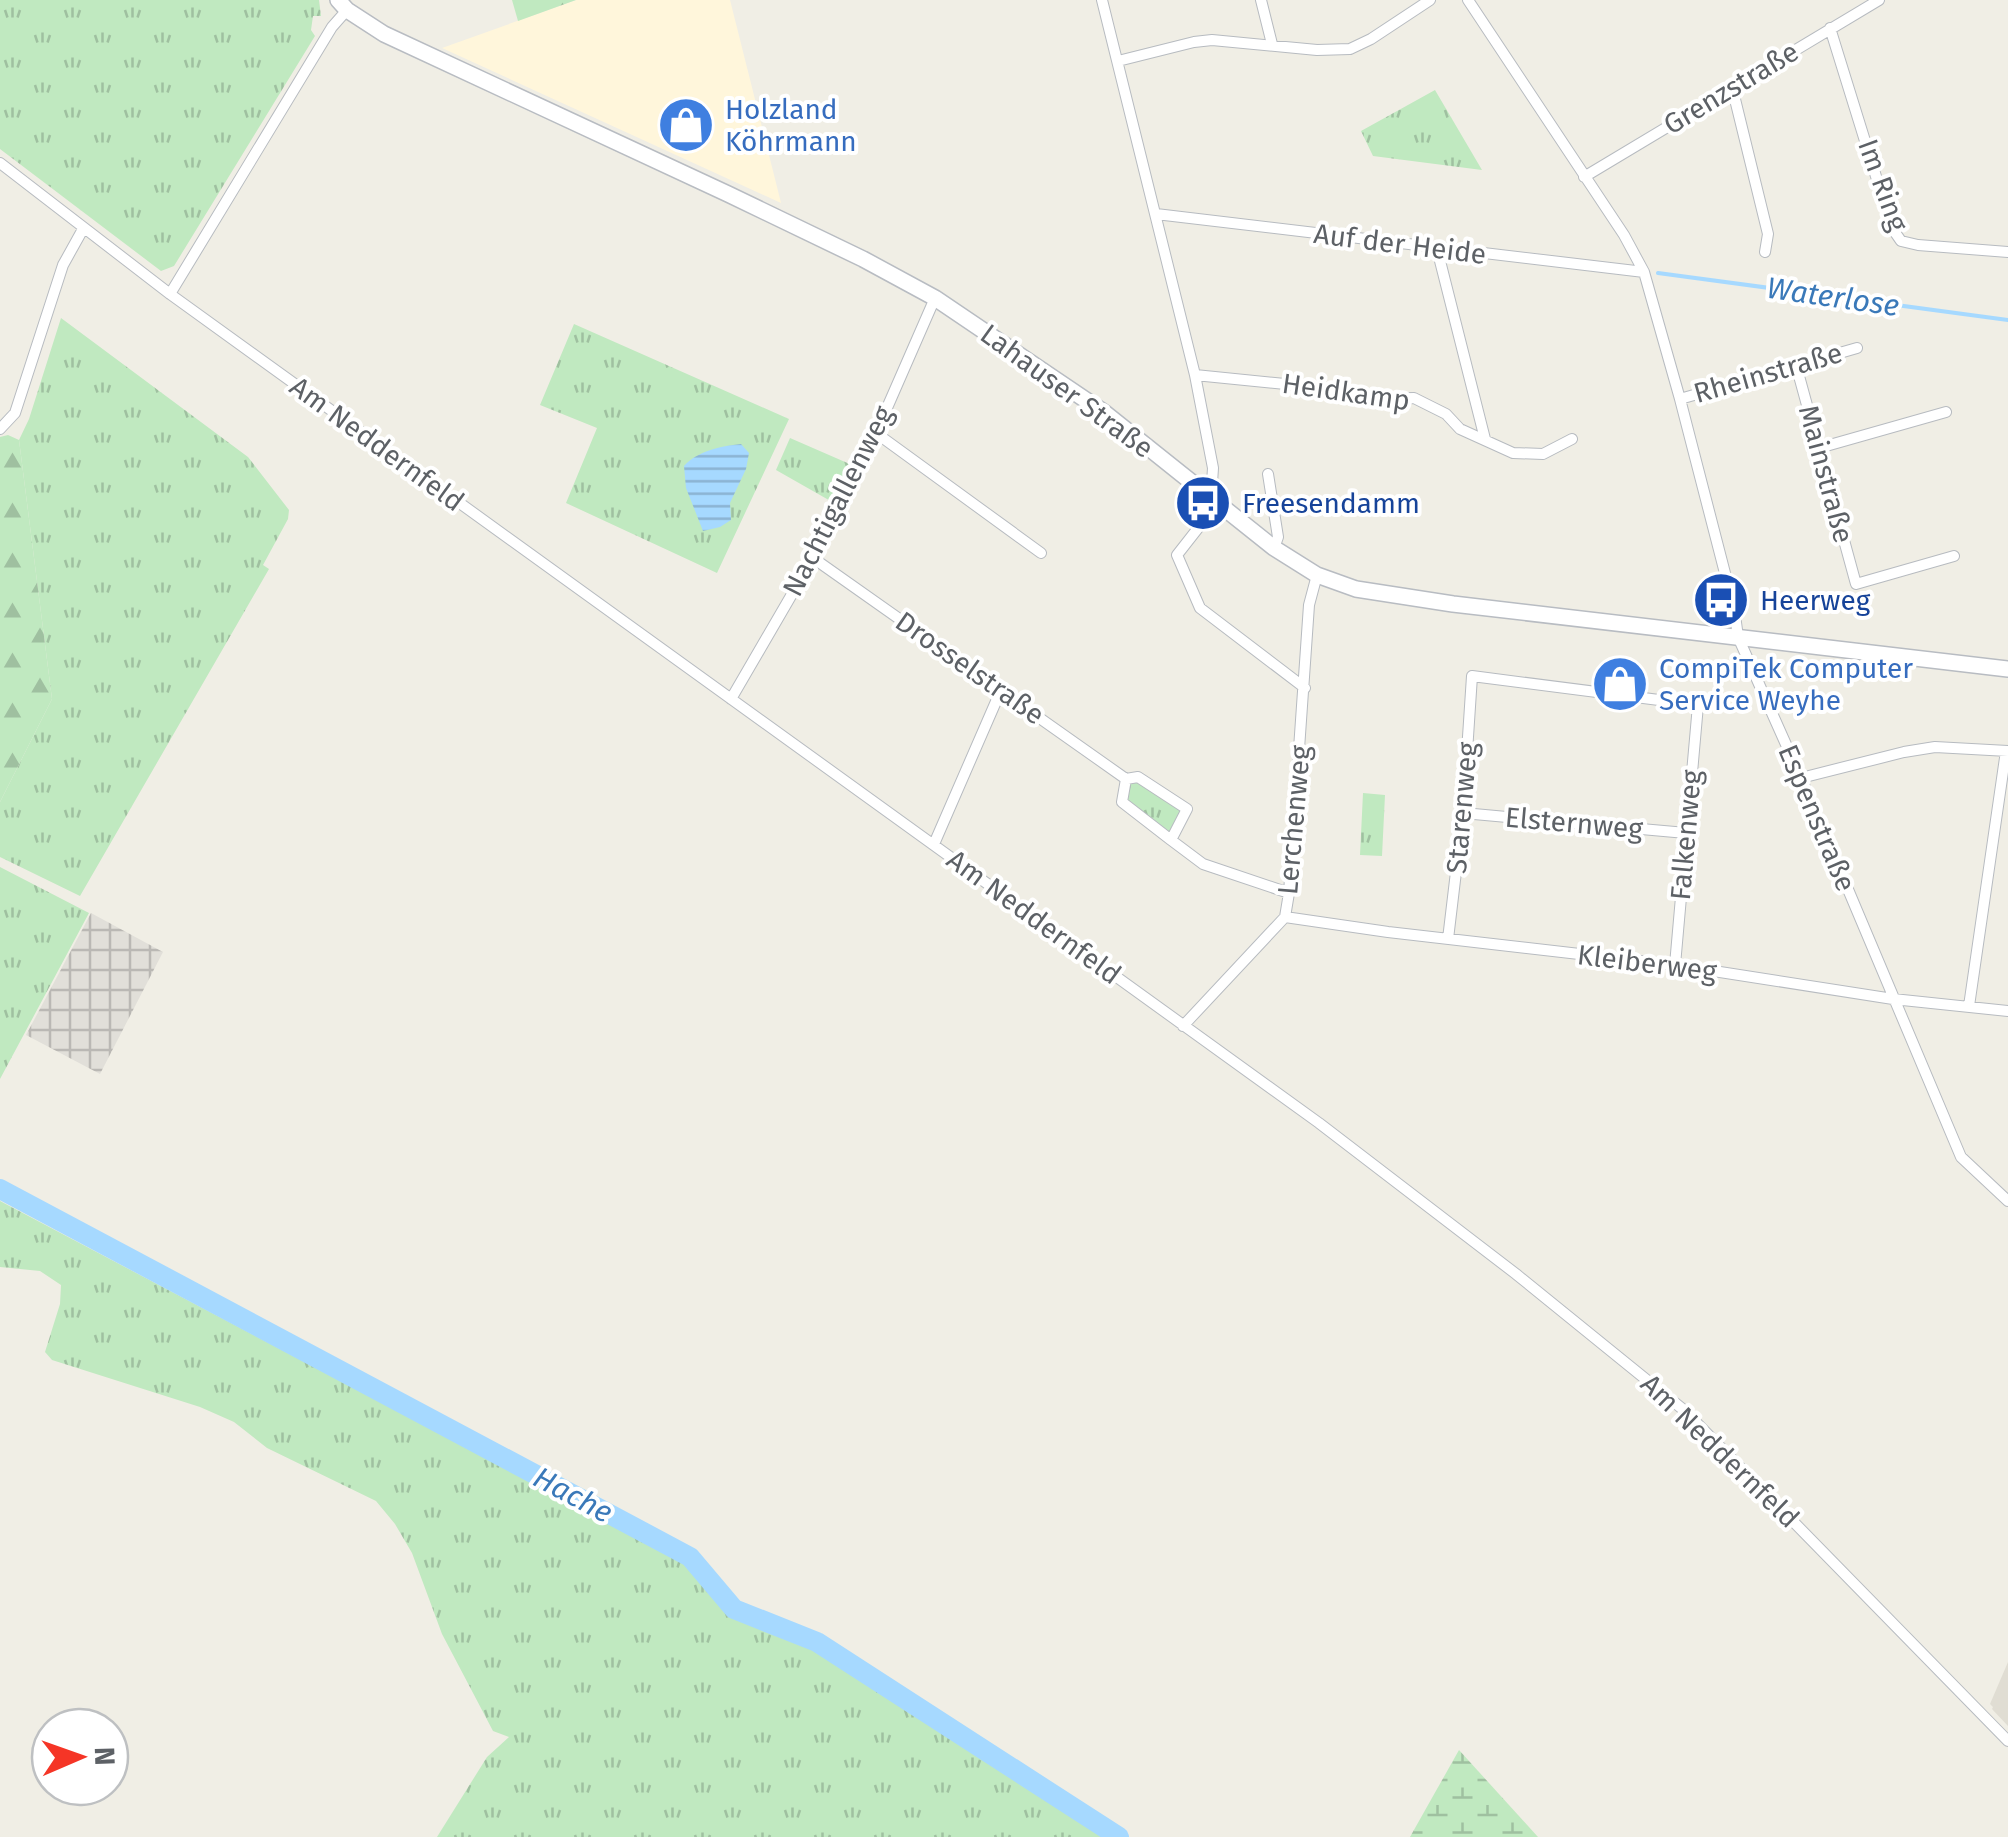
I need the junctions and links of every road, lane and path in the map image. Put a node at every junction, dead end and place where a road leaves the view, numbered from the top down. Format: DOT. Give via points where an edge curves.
graph roads {
  1 [pos="1102,0"];
  2 [pos="1261,0"];
  3 [pos="1430,0"];
  4 [pos="1468,0"];
  5 [pos="1879,0"];
  6 [pos="343,5"];
  7 [pos="1830,28"];
  8 [pos="1272,44"];
  9 [pos="1118,61"];
  10 [pos="1732,87"];
  11 [pos="0,163"];
  12 [pos="1584,177"];
  13 [pos="1156,214"];
  14 [pos="82,228"];
  15 [pos="1437,249"];
  16 [pos="1766,252"];
  17 [pos="2008,252"];
  18 [pos="1644,272"];
  19 [pos="170,294"];
  20 [pos="935,298"];
  21 [pos="1857,348"];
  22 [pos="1796,365"];
  23 [pos="1195,376"];
  24 [pos="1680,399"];
  25 [pos="1946,412"];
  26 [pos="0,428"];
  27 [pos="876,433"];
  28 [pos="1485,439"];
  29 [pos="1572,439"];
  30 [pos="1819,448"];
  31 [pos="1268,474"];
  32 [pos="1214,501"];
  33 [pos="1274,548"];
  34 [pos="1041,554"];
  35 [pos="1954,556"];
  36 [pos="813,558"];
  37 [pos="1316,575"];
  38 [pos="1738,637"];
  39 [pos="2008,669"];
  40 [pos="1305,688"];
  41 [pos="1001,690"];
  42 [pos="731,699"];
  43 [pos="1698,705"];
  44 [pos="2007,751"];
  45 [pos="1801,778"];
  46 [pos="1126,779"];
  47 [pos="1462,812"];
  48 [pos="1686,833"];
  49 [pos="1171,840"];
  50 [pos="934,844"];
  51 [pos="1289,893"];
  52 [pos="1285,917"];
  53 [pos="1448,940"];
  54 [pos="1675,966"];
  55 [pos="1893,999"];
  56 [pos="1970,1006"];
  57 [pos="2008,1010"];
  58 [pos="1183,1026"];
  59 [pos="2008,1202"];
  60 [pos="2008,1741"];
  1 -- 9 [label="street"];
  2 -- 8 [label="street"];
  3 -- 8 [label="street" via="1350,49"];
  4 -- 12 [label="street"];
  5 -- 7 [label="street, Grenzstraße"];
  6 -- 19 [label="street"];
  6 -- 20 [label="street, Lahauser Straße" via="384,34"];
  7 -- 10 [label="street, Grenzstraße"];
  7 -- 17 [label="street, Im Ring" via="1900,242"];
  8 -- 9 [label="street" via="1201,41"];
  9 -- 13 [label="street"];
  10 -- 12 [label="street, Grenzstraße"];
  10 -- 16 [label="street" via="1768,234"];
  11 -- 14 [label="street, Am Neddernfeld"];
  12 -- 18 [label="street"];
  13 -- 15 [label="street, Auf der Heide"];
  13 -- 23 [label="street"];
  14 -- 19 [label="street, Am Neddernfeld"];
  14 -- 26 [label="street" via="63,265 15,413"];
  15 -- 18 [label="street, Auf der Heide"];
  15 -- 28 [label="street"];
  18 -- 24 [label="street"];
  19 -- 42 [label="street, Am Neddernfeld"];
  20 -- 27 [label="street, Nachtigallenweg"];
  20 -- 32 [label="street, Lahauser Straße" via="1105,413"];
  21 -- 22 [label="street, Rheinstraße"];
  22 -- 24 [label="street, Rheinstraße"];
  22 -- 30 [label="street, Mainstraße"];
  23 -- 28 [label="street, Heidkamp" via="1414,398"];
  23 -- 32 [label="street"];
  24 -- 38 [label="street"];
  25 -- 30 [label="street"];
  27 -- 34 [label="street"];
  27 -- 36 [label="street, Nachtigallenweg"];
  28 -- 29 [label="street, Heidkamp" via="1513,453 1544,454"];
  30 -- 35 [label="street, Mainstraße" via="1856,584"];
  31 -- 33 [label="street"];
  32 -- 33 [label="street, Lahauser Straße"];
  32 -- 40 [label="street" via="1177,556 1200,608"];
  33 -- 37 [label="street, Lahauser Straße"];
  36 -- 41 [label="street, Drosselstraße"];
  36 -- 42 [label="street, Nachtigallenweg"];
  37 -- 38 [label="street, Lahauser Straße" via="1356,589 1453,604"];
  37 -- 40 [label="street, Lerchenweg"];
  38 -- 39 [label="street, Lahauser Straße"];
  38 -- 45 [label="street, Espenstraße"];
  40 -- 51 [label="street, Lerchenweg"];
  41 -- 46 [label="street, Drosselstraße"];
  41 -- 50 [label="street"];
  42 -- 50 [label="street, Am Neddernfeld"];
  43 -- 47 [label="street, Starenweg" via="1472,676"];
  43 -- 48 [label="street, Falkenweg"];
  44 -- 45 [label="street" via="1935,747"];
  44 -- 56 [label="street"];
  45 -- 55 [label="street, Espenstraße"];
  46 -- 49 [label="street" via="1122,802"];
  46 -- 49 [label="street, Drosselstraße" via="1138,776 1187,809"];
  47 -- 48 [label="street, Elsternweg"];
  47 -- 53 [label="street, Starenweg"];
  48 -- 54 [label="street, Falkenweg"];
  49 -- 51 [label="street" via="1203,864"];
  50 -- 58 [label="street, Am Neddernfeld"];
  51 -- 52 [label="street, Lerchenweg"];
  52 -- 53 [label="street, Kleiberweg"];
  52 -- 58 [label="street, Lerchenweg"];
  53 -- 54 [label="street, Kleiberweg"];
  54 -- 55 [label="street, Kleiberweg"];
  55 -- 56 [label="street, Kleiberweg"];
  55 -- 59 [label="street, Espenstraße" via="1961,1157"];
  56 -- 57 [label="street, Kleiberweg"];
  58 -- 60 [label="street, Am Neddernfeld" via="1350,1146 1685,1410"];
}
